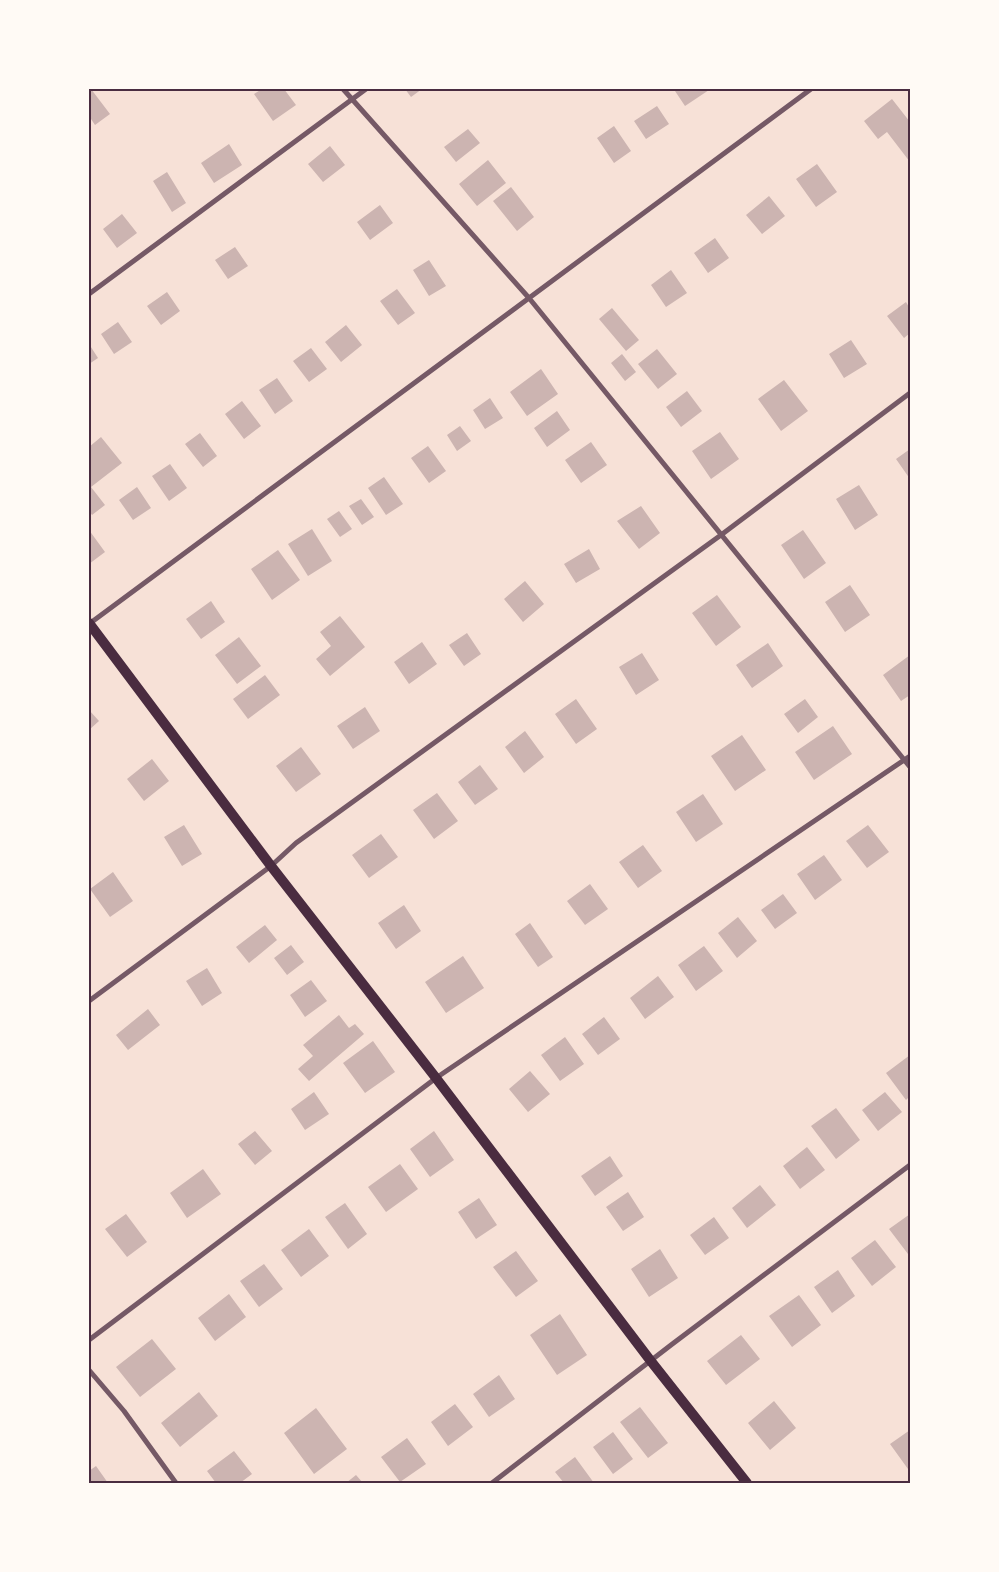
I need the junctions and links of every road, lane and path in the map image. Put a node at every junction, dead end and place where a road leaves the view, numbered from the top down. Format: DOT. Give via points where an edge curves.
graph roads {
  1 [pos="343,89"];
  2 [pos="366,89"];
  3 [pos="811,89"];
  4 [pos="352,98"];
  5 [pos="89,294"];
  6 [pos="528,298"];
  7 [pos="910,393"];
  8 [pos="722,535"];
  9 [pos="89,623"];
  10 [pos="910,756"];
  11 [pos="905,760"];
  12 [pos="910,767"];
  13 [pos="272,866"];
  14 [pos="89,1002"];
  15 [pos="436,1078"];
  16 [pos="910,1165"];
  17 [pos="89,1340"];
  18 [pos="650,1360"];
  19 [pos="89,1370"];
  20 [pos="176,1483"];
  21 [pos="492,1483"];
  22 [pos="747,1483"];
  1 -- 4 [label="street"];
  2 -- 4 [label="street"];
  3 -- 6 [label="street"];
  4 -- 5 [label="street"];
  4 -- 6 [label="street"];
  6 -- 8 [label="street"];
  6 -- 9 [label="street"];
  7 -- 8 [label="street"];
  8 -- 11 [label="street"];
  8 -- 13 [label="street" via="296,844"];
  9 -- 13 [label="main road"];
  10 -- 11 [label="street"];
  11 -- 12 [label="street"];
  11 -- 15 [label="street"];
  13 -- 14 [label="street"];
  13 -- 15 [label="main road"];
  15 -- 17 [label="street"];
  15 -- 18 [label="main road"];
  16 -- 18 [label="street"];
  18 -- 21 [label="street"];
  18 -- 22 [label="main road"];
  19 -- 20 [label="street" via="124,1411"];
}
